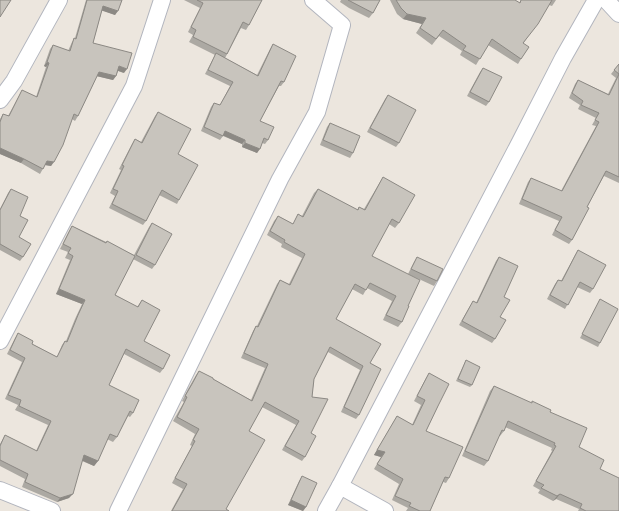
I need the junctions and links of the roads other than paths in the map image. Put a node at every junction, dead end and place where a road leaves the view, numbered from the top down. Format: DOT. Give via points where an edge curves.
graph roads {
  1 [pos="59,0"];
  2 [pos="162,0"];
  3 [pos="313,0"];
  4 [pos="596,0"];
  5 [pos="606,0"];
  6 [pos="619,14"];
  7 [pos="0,100"];
  8 [pos="0,341"];
  9 [pos="340,486"];
  10 [pos="0,490"];
  11 [pos="52,511"];
  12 [pos="118,511"];
  13 [pos="326,511"];
  14 [pos="385,511"];
  1 -- 7 [label="street" via="14,82"];
  2 -- 8 [label="street" via="134,86"];
  3 -- 12 [label="street" via="342,25 317,112 280,179"];
  4 -- 9 [label="street" via="563,58"];
  5 -- 6 [label="street"];
  9 -- 13 [label="street"];
  9 -- 14 [label="street"];
  10 -- 11 [label="street"];
}
